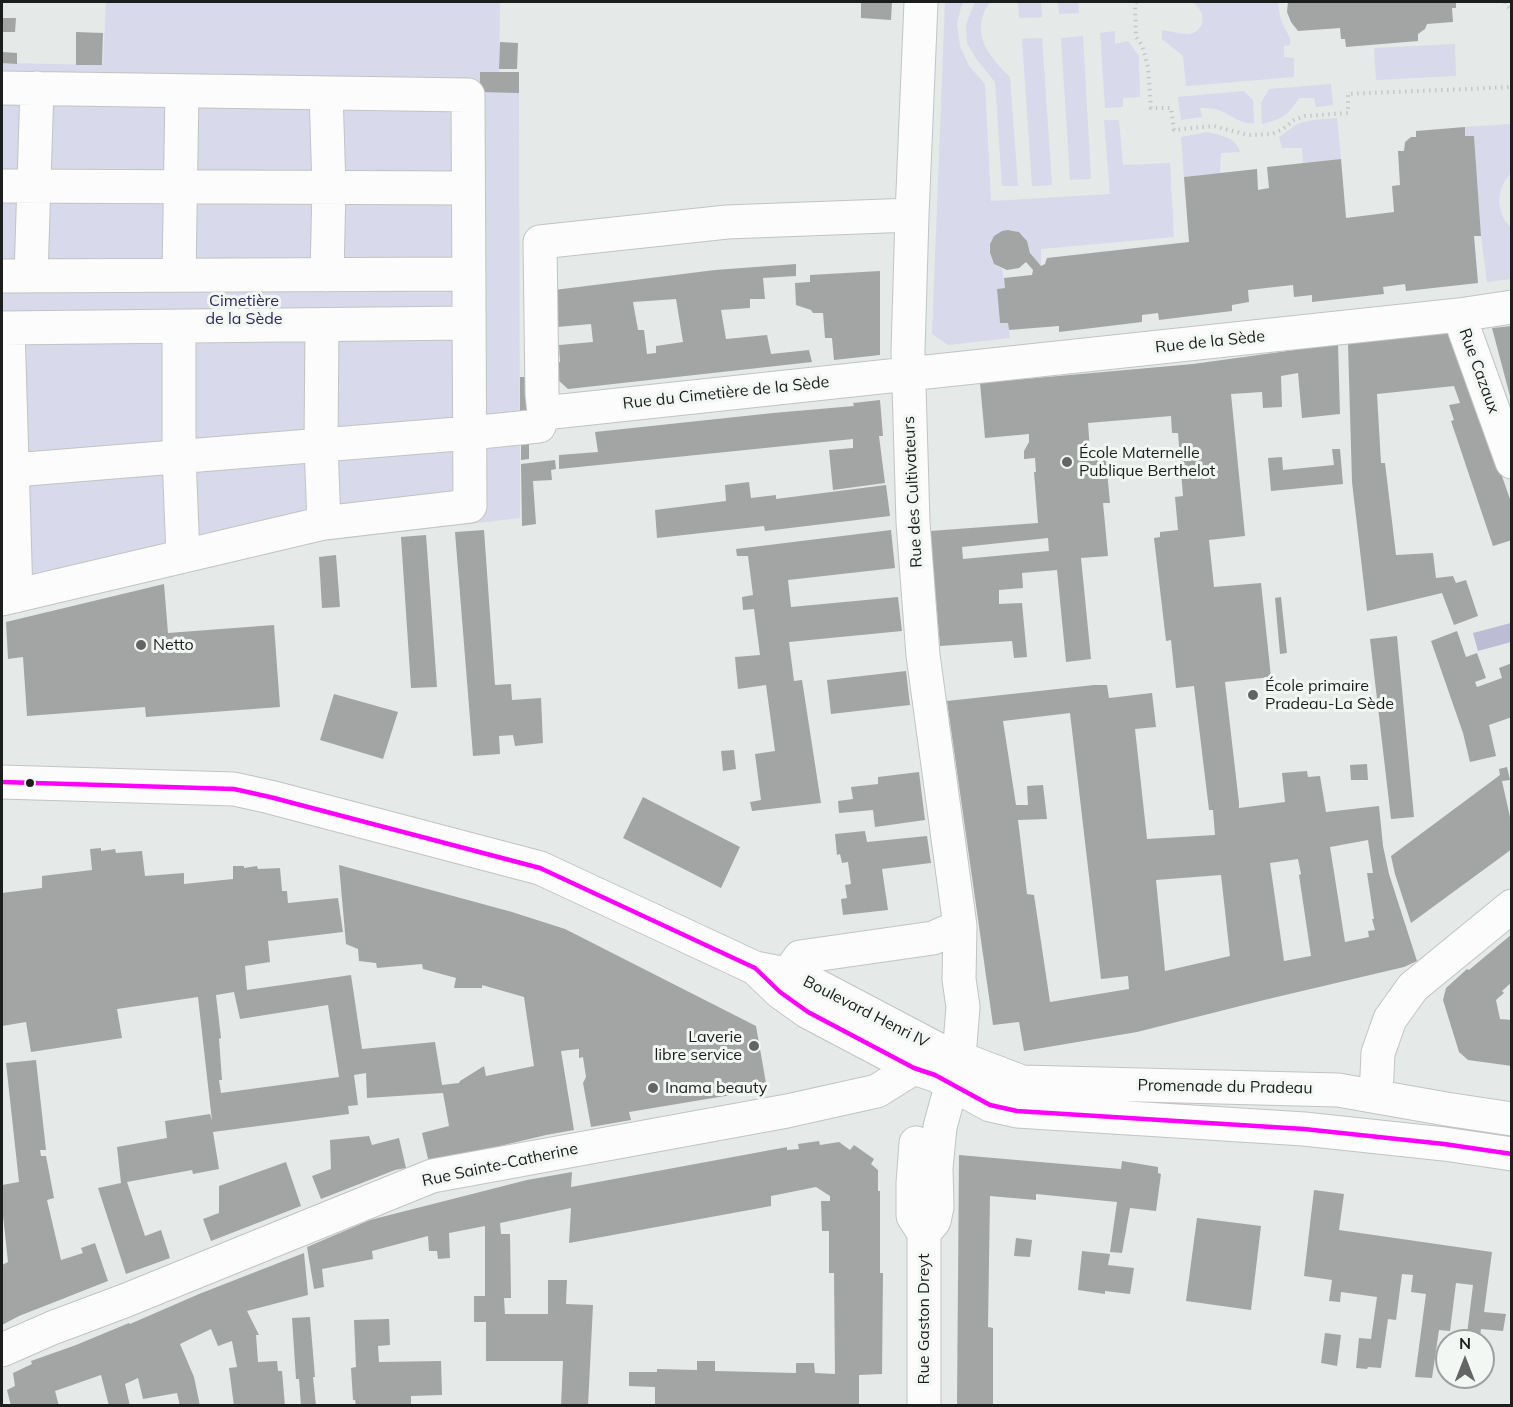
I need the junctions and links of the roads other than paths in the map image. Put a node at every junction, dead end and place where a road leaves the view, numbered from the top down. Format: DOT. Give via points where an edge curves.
graph roads {
  1 [pos="921,2"];
  2 [pos="2,88"];
  3 [pos="38,88"];
  4 [pos="182,91"];
  5 [pos="326,93"];
  6 [pos="2,186"];
  7 [pos="34,186"];
  8 [pos="180,186"];
  9 [pos="329,187"];
  10 [pos="468,189"];
  11 [pos="912,215"];
  12 [pos="469,274"];
  13 [pos="180,275"];
  14 [pos="327,275"];
  15 [pos="16,276"];
  16 [pos="1512,307"];
  17 [pos="1459,315"];
  18 [pos="469,323"];
  19 [pos="322,325"];
  20 [pos="179,327"];
  21 [pos="5,328"];
  22 [pos="908,373"];
  23 [pos="544,413"];
  24 [pos="470,433"];
  25 [pos="321,445"];
  26 [pos="180,456"];
  27 [pos="1512,462"];
  28 [pos="7,471"];
  29 [pos="324,523"];
  30 [pos="183,556"];
  31 [pos="9,597"];
  32 [pos="2,782"];
  33 [pos="1512,906"];
  34 [pos="960,926"];
  35 [pos="755,968"];
  36 [pos="791,975"];
  37 [pos="940,1067"];
  38 [pos="1376,1096"];
  39 [pos="1512,1119"];
  40 [pos="1512,1154"];
  41 [pos="2,1350"];
  42 [pos="924,1406"];
  1 -- 11 [label="street, Rue des Cultivateurs"];
  2 -- 3 [label="street"];
  3 -- 4 [label="street"];
  3 -- 7 [label="street"];
  4 -- 5 [label="street"];
  4 -- 8 [label="street"];
  5 -- 9 [label="street"];
  5 -- 10 [label="street" via="468,96"];
  6 -- 7 [label="street"];
  7 -- 8 [label="street"];
  7 -- 15 [label="street"];
  8 -- 9 [label="street"];
  8 -- 13 [label="street"];
  9 -- 10 [label="street"];
  9 -- 14 [label="street"];
  10 -- 12 [label="street"];
  11 -- 22 [label="street, Rue des Cultivateurs"];
  11 -- 23 [label="street" via="727,222 540,242"];
  12 -- 14 [label="street"];
  12 -- 18 [label="street"];
  13 -- 14 [label="street"];
  13 -- 15 [label="street"];
  16 -- 17 [label="street, Rue de la Sède"];
  17 -- 22 [label="street, Rue de la Sède"];
  17 -- 27 [label="street, Rue Cazaux"];
  18 -- 19 [label="street"];
  18 -- 24 [label="street"];
  19 -- 20 [label="street"];
  19 -- 25 [label="street"];
  20 -- 21 [label="street"];
  20 -- 26 [label="street"];
  21 -- 28 [label="street"];
  22 -- 23 [label="street, Rue du Cimetière de la Sède"];
  22 -- 34 [label="street, Rue des Cultivateurs" via="923,655"];
  23 -- 24 [label="street" via="539,426"];
  24 -- 25 [label="street"];
  24 -- 29 [label="street" via="470,506"];
  25 -- 26 [label="street"];
  25 -- 29 [label="street"];
  26 -- 28 [label="street"];
  26 -- 30 [label="street"];
  28 -- 31 [label="street"];
  29 -- 30 [label="street"];
  30 -- 31 [label="street"];
  32 -- 35 [label="street, Boulevard Henri IV" via="234,789 270,797 540,868"];
  33 -- 38 [label="street" via="1413,987 1390,1019 1378,1053"];
  34 -- 36 [label="street" via="933,938 800,957"];
  34 -- 37 [label="street, Rue des Cultivateurs" via="959,979"];
  35 -- 36 [label="street, Boulevard Henri IV"];
  35 -- 37 [label="street, Boulevard Henri IV" via="780,993 808,1012"];
  36 -- 37 [label="street, Boulevard Henri IV" via="812,983"];
  37 -- 38 [label="street, Promenade du Pradeau" via="1022,1082 1338,1090"];
  37 -- 40 [label="street, Promenade du Pradeau" via="990,1105 1017,1111 1304,1129"];
  37 -- 41 [label="street, Rue Sainte-Catherine" via="877,1091 788,1111 432,1176"];
  37 -- 42 [label="street, Rue Gaston Dreyt" via="922,1107 913,1183 913,1216 924,1233"];
  38 -- 39 [label="street, Promenade du Pradeau"];
}
